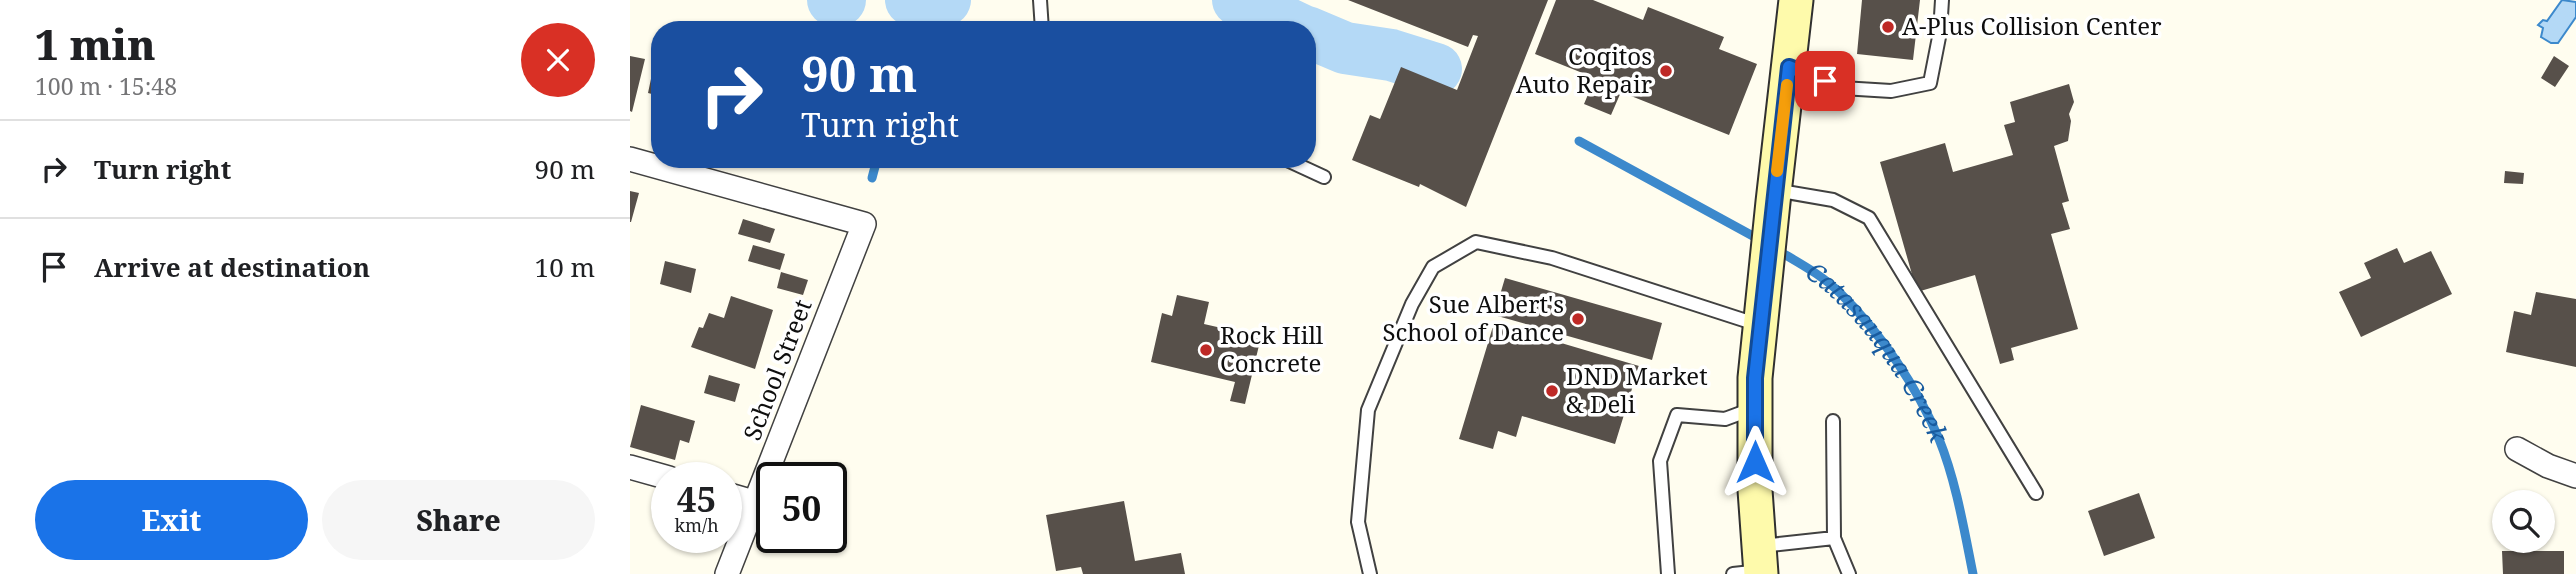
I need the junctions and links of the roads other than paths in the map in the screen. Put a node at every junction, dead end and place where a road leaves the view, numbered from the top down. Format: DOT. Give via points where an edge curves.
graph roads {
  1 [pos="1040,0"];
  2 [pos="1796,0"];
  3 [pos="1942,0"];
  4 [pos="1041,21"];
  5 [pos="1789,67"];
  6 [pos="630,159"];
  7 [pos="651,165"];
  8 [pos="662,168"];
  9 [pos="1304,168"];
  10 [pos="1324,177"];
  11 [pos="1773,196"];
  12 [pos="1762,311"];
  13 [pos="1755,407"];
  14 [pos="1833,421"];
  15 [pos="2517,449"];
  16 [pos="772,462"];
  17 [pos="630,467"];
  18 [pos="651,473"];
  19 [pos="2576,476"];
  20 [pos="2036,493"];
  21 [pos="756,505"];
  22 [pos="1834,537"];
  23 [pos="1753,566"];
  24 [pos="727,574"];
  25 [pos="1370,574"];
  26 [pos="1668,574"];
  27 [pos="1849,574"];
  1 -- 4 [label="lane"];
  2 -- 5 [label="main road"];
  3 -- 5 [label="lane" via="1930,83 1891,91 1843,88"];
  5 -- 11 [label="main road"];
  6 -- 7 [label="street, School Street"];
  8 -- 16 [label="street, School Street" via="864,224"];
  9 -- 10 [label="lane"];
  11 -- 12 [label="main road"];
  11 -- 20 [label="lane" via="1833,200 1868,218"];
  12 -- 13 [label="main road"];
  12 -- 25 [label="lane" via="1475,242 1433,267 1412,304 1368,410 1358,522"];
  13 -- 23 [label="main road"];
  13 -- 26 [label="lane" via="1725,419 1677,415 1660,461"];
  14 -- 22 [label="lane"];
  15 -- 19 [label="street"];
  17 -- 18 [label="street"];
  21 -- 24 [label="street, School Street"];
  22 -- 23 [label="lane"];
  22 -- 27 [label="lane"];
}
